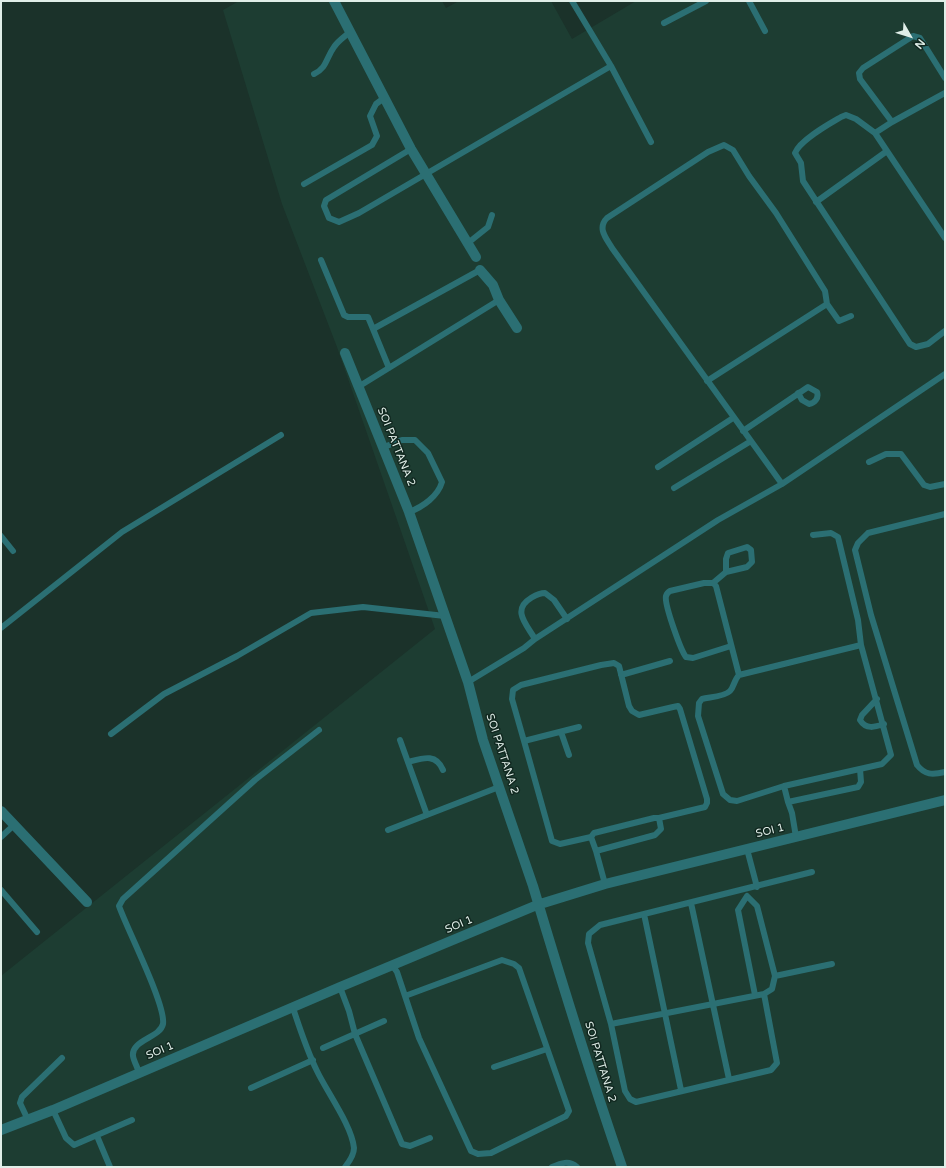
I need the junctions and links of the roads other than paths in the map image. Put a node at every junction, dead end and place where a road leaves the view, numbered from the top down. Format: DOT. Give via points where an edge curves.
graph roads {
  1 [pos="334,1"];
  2 [pos="572,1"];
  3 [pos="706,1"];
  4 [pos="749,1"];
  5 [pos="664,23"];
  6 [pos="765,31"];
  7 [pos="350,32"];
  8 [pos="611,66"];
  9 [pos="314,74"];
  10 [pos="945,78"];
  11 [pos="945,93"];
  12 [pos="384,98"];
  13 [pos="892,122"];
  14 [pos="875,133"];
  15 [pos="651,142"];
  16 [pos="411,149"];
  17 [pos="887,151"];
  18 [pos="426,176"];
  19 [pos="304,184"];
  20 [pos="816,202"];
  21 [pos="492,215"];
  22 [pos="945,238"];
  23 [pos="468,243"];
  24 [pos="476,257"];
  25 [pos="321,260"];
  26 [pos="480,270"];
  27 [pos="499,300"];
  28 [pos="827,304"];
  29 [pos="851,316"];
  30 [pos="517,328"];
  31 [pos="373,329"];
  32 [pos="945,332"];
  33 [pos="345,353"];
  34 [pos="389,368"];
  35 [pos="945,374"];
  36 [pos="707,381"];
  37 [pos="362,385"];
  38 [pos="798,393"];
  39 [pos="733,418"];
  40 [pos="743,431"];
  41 [pos="281,435"];
  42 [pos="751,440"];
  43 [pos="384,447"];
  44 [pos="870,462"];
  45 [pos="658,467"];
  46 [pos="782,484"];
  47 [pos="945,484"];
  48 [pos="674,488"];
  49 [pos="409,512"];
  50 [pos="945,514"];
  51 [pos="813,535"];
  52 [pos="1,536"];
  53 [pos="13,551"];
  54 [pos="726,572"];
  55 [pos="713,583"];
  56 [pos="445,616"];
  57 [pos="567,619"];
  58 [pos="1,628"];
  59 [pos="535,638"];
  60 [pos="861,645"];
  61 [pos="731,646"];
  62 [pos="670,661"];
  63 [pos="621,675"];
  64 [pos="739,675"];
  65 [pos="468,682"];
  66 [pos="877,699"];
  67 [pos="884,724"];
  68 [pos="579,727"];
  69 [pos="319,730"];
  70 [pos="560,732"];
  71 [pos="111,734"];
  72 [pos="400,740"];
  73 [pos="524,741"];
  74 [pos="569,755"];
  75 [pos="408,762"];
  76 [pos="860,769"];
  77 [pos="443,770"];
  78 [pos="945,772"];
  79 [pos="784,786"];
  80 [pos="499,787"];
  81 [pos="945,800"];
  82 [pos="788,802"];
  83 [pos="1,811"];
  84 [pos="427,815"];
  85 [pos="659,818"];
  86 [pos="14,825"];
  87 [pos="388,830"];
  88 [pos="1,837"];
  89 [pos="592,837"];
  90 [pos="796,837"];
  91 [pos="747,850"];
  92 [pos="596,851"];
  93 [pos="812,872"];
  94 [pos="605,884"];
  95 [pos="757,886"];
  96 [pos="745,889"];
  97 [pos="1,890"];
  98 [pos="747,896"];
  99 [pos="87,902"];
  100 [pos="691,903"];
  101 [pos="537,905"];
  102 [pos="644,914"];
  103 [pos="37,932"];
  104 [pos="832,964"];
  105 [pos="392,965"];
  106 [pos="775,976"];
  107 [pos="340,987"];
  108 [pos="764,994"];
  109 [pos="755,995"];
  110 [pos="405,996"];
  111 [pos="714,1004"];
  112 [pos="293,1008"];
  113 [pos="665,1013"];
  114 [pos="384,1021"];
  115 [pos="612,1024"];
  116 [pos="355,1034"];
  117 [pos="323,1048"];
  118 [pos="547,1049"];
  119 [pos="62,1058"];
  120 [pos="313,1060"];
  121 [pos="494,1067"];
  122 [pos="139,1073"];
  123 [pos="729,1079"];
  124 [pos="251,1088"];
  125 [pos="681,1090"];
  126 [pos="53,1110"];
  127 [pos="28,1120"];
  128 [pos="132,1120"];
  129 [pos="1,1130"];
  130 [pos="97,1136"];
  131 [pos="430,1138"];
  132 [pos="110,1167"];
  133 [pos="345,1167"];
  134 [pos="552,1167"];
  135 [pos="577,1167"];
  136 [pos="622,1167"];
  1 -- 7 [label="street"];
  2 -- 8 [label="lane"];
  3 -- 5 [label="lane"];
  4 -- 6 [label="lane"];
  7 -- 9 [label="lane" via="333,47 321,71"];
  7 -- 12 [label="street"];
  8 -- 15 [label="lane"];
  8 -- 18 [label="lane"];
  10 -- 13 [label="lane" via="917,36 913,36 863,68 859,73 860,79"];
  11 -- 13 [label="lane"];
  12 -- 16 [label="street"];
  12 -- 19 [label="lane" via="376,104 370,116 377,136 372,145"];
  13 -- 14 [label="lane"];
  14 -- 17 [label="lane"];
  14 -- 20 [label="lane" via="846,115 796,149 803,181"];
  16 -- 18 [label="street"];
  16 -- 18 [label="lane" via="326,200 324,206 329,218 339,222"];
  17 -- 20 [label="lane"];
  17 -- 22 [label="lane"];
  18 -- 23 [label="street"];
  20 -- 32 [label="lane" via="910,344 922,346"];
  21 -- 23 [label="lane" via="488,227"];
  23 -- 24 [label="street"];
  25 -- 31 [label="lane" via="344,315 368,317"];
  26 -- 27 [label="street" via="493,285"];
  26 -- 31 [label="lane"];
  27 -- 30 [label="street"];
  27 -- 34 [label="lane"];
  28 -- 29 [label="lane" via="839,321"];
  28 -- 36 [label="lane"];
  28 -- 36 [label="lane" via="825,291 733,150 724,145 708,152 607,218 602,225 612,248"];
  31 -- 34 [label="lane"];
  33 -- 37 [label="street, SOI PATTANA 2"];
  34 -- 37 [label="lane"];
  35 -- 46 [label="lane"];
  36 -- 39 [label="lane"];
  37 -- 43 [label="street, SOI PATTANA 2"];
  38 -- 40 [label="lane"];
  39 -- 40 [label="lane"];
  39 -- 45 [label="lane"];
  40 -- 42 [label="lane"];
  41 -- 58 [label="lane" via="122,532"];
  42 -- 46 [label="lane"];
  42 -- 48 [label="lane"];
  43 -- 49 [label="street, SOI PATTANA 2"];
  43 -- 49 [label="lane" via="402,440 415,440 428,454 442,482 439,491 418,509"];
  44 -- 47 [label="lane" via="886,454 901,454 924,485 930,487"];
  46 -- 57 [label="lane" via="718,520"];
  49 -- 56 [label="street, SOI PATTANA 2"];
  50 -- 78 [label="lane" via="868,533 855,550 871,615 916,765 928,774"];
  51 -- 60 [label="lane" via="831,533 838,536 858,620"];
  52 -- 53 [label="lane"];
  54 -- 54 [label="lane" via="750,565 751,550 747,547 728,553"];
  54 -- 55 [label="lane"];
  55 -- 61 [label="lane" via="719,594"];
  55 -- 61 [label="lane" via="670,591 666,595 666,600 684,655 688,659"];
  56 -- 65 [label="street, SOI PATTANA 2"];
  56 -- 71 [label="lane" via="363,607 311,613 164,694"];
  57 -- 59 [label="lane"];
  57 -- 59 [label="lane" via="554,600 545,593 539,593 525,602 521,611"];
  59 -- 65 [label="lane" via="524,648"];
  60 -- 64 [label="lane"];
  60 -- 66 [label="lane"];
  61 -- 64 [label="lane"];
  62 -- 63 [label="lane"];
  63 -- 73 [label="lane" via="619,666 614,663 521,685 513,690 512,699"];
  63 -- 85 [label="lane" via="629,706 635,713 639,715 678,706 707,798 708,803 705,807"];
  64 -- 79 [label="lane" via="730,691 725,695 702,699 697,710 723,794 730,800 737,800"];
  65 -- 80 [label="street, SOI PATTANA 2" via="483,740"];
  66 -- 67 [label="lane"];
  66 -- 67 [label="lane" via="860,720 869,727"];
  67 -- 76 [label="lane" via="891,754 882,764"];
  68 -- 70 [label="lane"];
  69 -- 122 [label="lane" via="255,780 123,898 119,906 158,998 163,1023 159,1031 135,1049 133,1055"];
  70 -- 73 [label="lane"];
  70 -- 74 [label="lane"];
  72 -- 75 [label="lane"];
  73 -- 89 [label="lane" via="552,841 560,844"];
  75 -- 77 [label="lane" via="424,757 432,758 437,760"];
  75 -- 84 [label="lane"];
  76 -- 79 [label="lane"];
  76 -- 82 [label="lane" via="861,782 858,787"];
  79 -- 82 [label="lane"];
  80 -- 84 [label="lane"];
  80 -- 101 [label="street, SOI PATTANA 2" via="533,886"];
  81 -- 90 [label="street, SOI 1"];
  82 -- 90 [label="lane"];
  83 -- 86 [label="street"];
  84 -- 87 [label="lane"];
  85 -- 89 [label="lane" via="600,830"];
  85 -- 92 [label="lane" via="660,829 655,835"];
  86 -- 88 [label="lane"];
  86 -- 99 [label="street"];
  89 -- 92 [label="lane"];
  90 -- 91 [label="street, SOI 1"];
  91 -- 94 [label="street, SOI 1"];
  91 -- 95 [label="lane"];
  92 -- 94 [label="lane"];
  93 -- 95 [label="lane"];
  94 -- 101 [label="street, SOI 1"];
  95 -- 96 [label="lane"];
  96 -- 98 [label="lane"];
  96 -- 100 [label="lane"];
  97 -- 103 [label="lane"];
  98 -- 106 [label="lane" via="757,906"];
  98 -- 109 [label="lane" via="738,910"];
  100 -- 102 [label="lane"];
  100 -- 111 [label="lane"];
  101 -- 105 [label="street, SOI 1"];
  101 -- 136 [label="street, SOI PATTANA 2"];
  102 -- 113 [label="lane"];
  102 -- 115 [label="lane" via="600,925 589,934 588,943"];
  104 -- 106 [label="lane"];
  105 -- 107 [label="street, SOI 1"];
  105 -- 110 [label="lane"];
  106 -- 108 [label="lane" via="772,989"];
  107 -- 112 [label="street, SOI 1"];
  107 -- 116 [label="lane"];
  108 -- 109 [label="lane"];
  108 -- 123 [label="lane" via="777,1063 771,1070"];
  109 -- 111 [label="lane"];
  110 -- 118 [label="lane" via="502,960 514,964 519,968"];
  110 -- 118 [label="lane" via="419,1038 471,1151 478,1154 491,1153 566,1116 569,1111"];
  111 -- 113 [label="lane"];
  111 -- 123 [label="lane"];
  112 -- 120 [label="lane"];
  112 -- 122 [label="street, SOI 1"];
  113 -- 115 [label="lane"];
  113 -- 125 [label="lane"];
  114 -- 116 [label="lane"];
  115 -- 125 [label="lane" via="625,1092 630,1099 636,1102"];
  116 -- 117 [label="lane"];
  116 -- 131 [label="lane" via="402,1144 410,1146"];
  118 -- 121 [label="lane"];
  119 -- 127 [label="lane" via="22,1097 20,1103"];
  120 -- 124 [label="lane"];
  120 -- 133 [label="lane" via="351,1136 354,1149"];
  122 -- 126 [label="street, SOI 1"];
  123 -- 125 [label="lane"];
  126 -- 127 [label="street, SOI 1"];
  126 -- 130 [label="lane" via="71,1144 77,1145"];
  127 -- 129 [label="street, SOI 1"];
  128 -- 130 [label="lane"];
  130 -- 132 [label="lane"];
  134 -- 135 [label="lane" via="562,1163 574,1164"];
}
